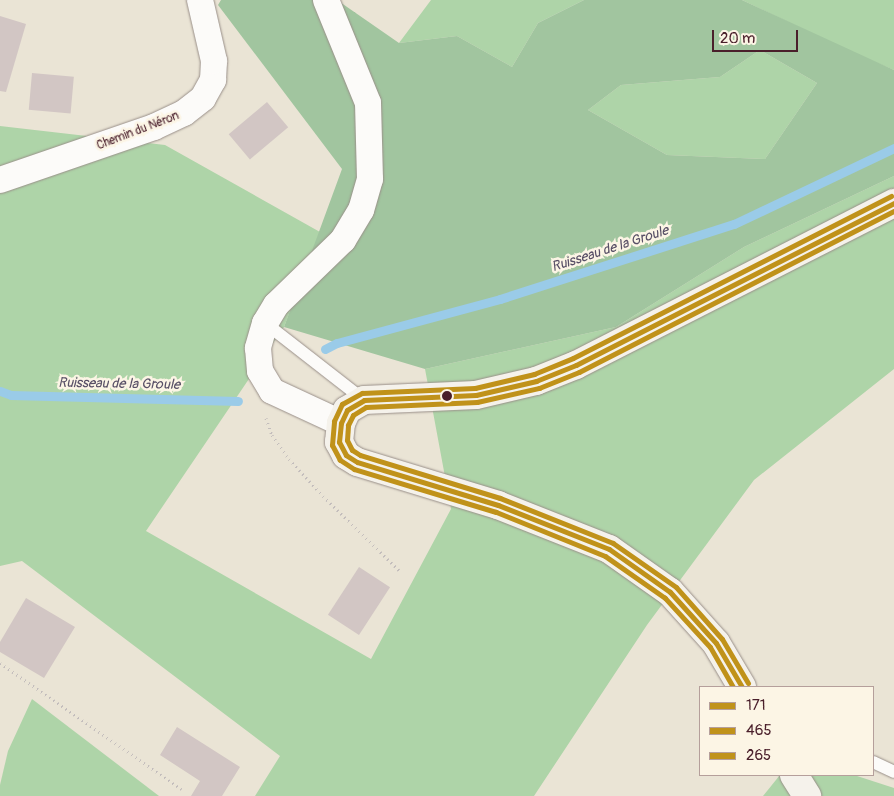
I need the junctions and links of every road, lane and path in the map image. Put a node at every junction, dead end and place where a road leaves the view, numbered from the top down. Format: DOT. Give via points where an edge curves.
graph roads {
  1 [pos="200,0"];
  2 [pos="326,0"];
  3 [pos="0,180"];
  4 [pos="894,202"];
  5 [pos="265,323"];
  6 [pos="272,391"];
  7 [pos="364,400"];
  8 [pos="341,423"];
  9 [pos="402,572"];
  10 [pos="0,663"];
  11 [pos="741,686"];
  12 [pos="874,762"];
  13 [pos="894,772"];
  14 [pos="795,776"];
  15 [pos="181,790"];
  16 [pos="807,796"];
  1 -- 3 [label="street, Chemin du Néron" via="214,60 213,80 203,98 184,113 154,127"];
  2 -- 5 [label="street" via="368,103 370,179 361,210 343,240 276,305"];
  4 -- 7 [label="street" via="576,365 536,381 476,395"];
  5 -- 6 [label="street" via="258,348 260,371"];
  5 -- 7 [label="lane"];
  6 -- 8 [label="street"];
  6 -- 9 [label="path" via="262,407 272,435 289,459"];
  7 -- 8 [label="street" via="347,410"];
  8 -- 11 [label="street" via="339,442 346,455 357,462 498,505 609,549 670,592 716,643"];
  10 -- 15 [label="path"];
  12 -- 13 [label="lane"];
  14 -- 16 [label="street"];
}
